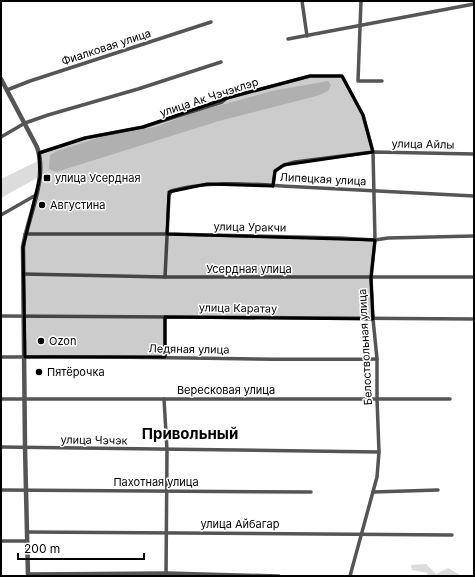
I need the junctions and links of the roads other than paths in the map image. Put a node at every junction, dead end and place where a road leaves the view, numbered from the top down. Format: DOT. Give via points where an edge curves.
graph roads {
  1 [pos="302,1"];
  2 [pos="361,1"];
  3 [pos="474,4"];
  4 [pos="211,22"];
  5 [pos="360,26"];
  6 [pos="307,36"];
  7 [pos="288,39"];
  8 [pos="221,62"];
  9 [pos="1,79"];
  10 [pos="382,81"];
  11 [pos="7,90"];
  12 [pos="363,115"];
  13 [pos="25,123"];
  14 [pos="1,137"];
  15 [pos="372,152"];
  16 [pos="39,153"];
  17 [pos="474,154"];
  18 [pos="273,186"];
  19 [pos="374,191"];
  20 [pos="36,195"];
  21 [pos="474,196"];
  22 [pos="1,215"];
  23 [pos="25,234"];
  24 [pos="167,234"];
  25 [pos="474,236"];
  26 [pos="375,240"];
  27 [pos="23,274"];
  28 [pos="166,277"];
  29 [pos="474,277"];
  30 [pos="371,278"];
  31 [pos="24,315"];
  32 [pos="1,316"];
  33 [pos="165,316"];
  34 [pos="373,319"];
  35 [pos="474,319"];
  36 [pos="1,357"];
  37 [pos="25,357"];
  38 [pos="165,357"];
  39 [pos="377,359"];
  40 [pos="1,399"];
  41 [pos="164,399"];
  42 [pos="377,399"];
  43 [pos="450,399"];
  44 [pos="25,400"];
  45 [pos="1,447"];
  46 [pos="25,447"];
  47 [pos="167,450"];
  48 [pos="379,452"];
  49 [pos="1,490"];
  50 [pos="26,490"];
  51 [pos="438,490"];
  52 [pos="167,491"];
  53 [pos="311,492"];
  54 [pos="373,492"];
  55 [pos="27,532"];
  56 [pos="166,532"];
  57 [pos="363,534"];
  58 [pos="452,535"];
  59 [pos="1,541"];
  60 [pos="27,541"];
  61 [pos="28,575"];
  62 [pos="166,575"];
  63 [pos="279,576"];
  64 [pos="350,576"];
  1 -- 6 [label="street"];
  2 -- 5 [label="street"];
  3 -- 5 [label="street"];
  4 -- 11 [label="street, Фиалковая улица"];
  5 -- 6 [label="street"];
  5 -- 10 [label="street" via="358,82"];
  6 -- 7 [label="street"];
  8 -- 13 [label="street"];
  9 -- 11 [label="street"];
  11 -- 13 [label="street"];
  12 -- 15 [label="street, Белоствольная улица"];
  12 -- 16 [label="street, улица Ак Чэчэклэр" via="342,76 310,76 227,98 222,102 143,127 85,138"];
  13 -- 14 [label="street"];
  13 -- 16 [label="street"];
  15 -- 17 [label="street, улица Айлы"];
  15 -- 18 [label="street, улица Айлы" via="284,165 274,171"];
  15 -- 19 [label="street, Белоствольная улица"];
  16 -- 20 [label="street" via="41,158"];
  18 -- 19 [label="street, Липецкая улица"];
  18 -- 24 [label="street, Липецкая улица" via="207,184 171,191"];
  19 -- 21 [label="street, Липецкая улица"];
  19 -- 26 [label="street, Белоствольная улица"];
  20 -- 22 [label="street"];
  20 -- 23 [label="street"];
  23 -- 24 [label="street, улица Уракчи"];
  23 -- 27 [label="street"];
  24 -- 26 [label="street, улица Уракчи"];
  24 -- 28 [label="street"];
  25 -- 26 [label="street, улица Уракчи"];
  26 -- 30 [label="street, Белоствольная улица"];
  27 -- 28 [label="street, Усердная улица"];
  27 -- 31 [label="street"];
  28 -- 30 [label="street, Усердная улица"];
  29 -- 30 [label="street, Усердная улица"];
  30 -- 34 [label="street, Белоствольная улица"];
  31 -- 32 [label="street, улица Каратау"];
  31 -- 33 [label="street, улица Каратау"];
  31 -- 37 [label="street"];
  33 -- 34 [label="street, улица Каратау"];
  33 -- 38 [label="street"];
  34 -- 35 [label="street, улица Каратау"];
  34 -- 39 [label="street, Белоствольная улица"];
  36 -- 37 [label="street, Ледяная улица"];
  37 -- 38 [label="street, Ледяная улица"];
  37 -- 44 [label="street"];
  38 -- 39 [label="street, Ледяная улица"];
  39 -- 42 [label="street, Белоствольная улица"];
  40 -- 44 [label="street, Вересковая улица"];
  41 -- 42 [label="street, Вересковая улица"];
  41 -- 44 [label="street, Вересковая улица"];
  41 -- 47 [label="street"];
  42 -- 43 [label="street, Вересковая улица"];
  42 -- 48 [label="street, Белоствольная улица"];
  44 -- 46 [label="street"];
  45 -- 46 [label="street, улица Чэчэк"];
  46 -- 47 [label="street, улица Чэчэк"];
  46 -- 50 [label="street"];
  47 -- 48 [label="street, улица Чэчэк"];
  47 -- 52 [label="street"];
  48 -- 54 [label="street, Белоствольная улица"];
  49 -- 50 [label="street, Пахотная улица"];
  50 -- 52 [label="street, Пахотная улица"];
  50 -- 55 [label="street"];
  51 -- 54 [label="street"];
  52 -- 53 [label="street, Пахотная улица"];
  52 -- 56 [label="street"];
  54 -- 57 [label="street, Белоствольная улица"];
  55 -- 56 [label="street, улица Айбагар"];
  55 -- 60 [label="street"];
  56 -- 57 [label="street, улица Айбагар"];
  56 -- 62 [label="street"];
  57 -- 58 [label="street, улица Айбагар"];
  57 -- 64 [label="street, Белоствольная улица"];
  59 -- 60 [label="street"];
  60 -- 61 [label="street"];
  61 -- 62 [label="street"];
  62 -- 63 [label="street"];
}
